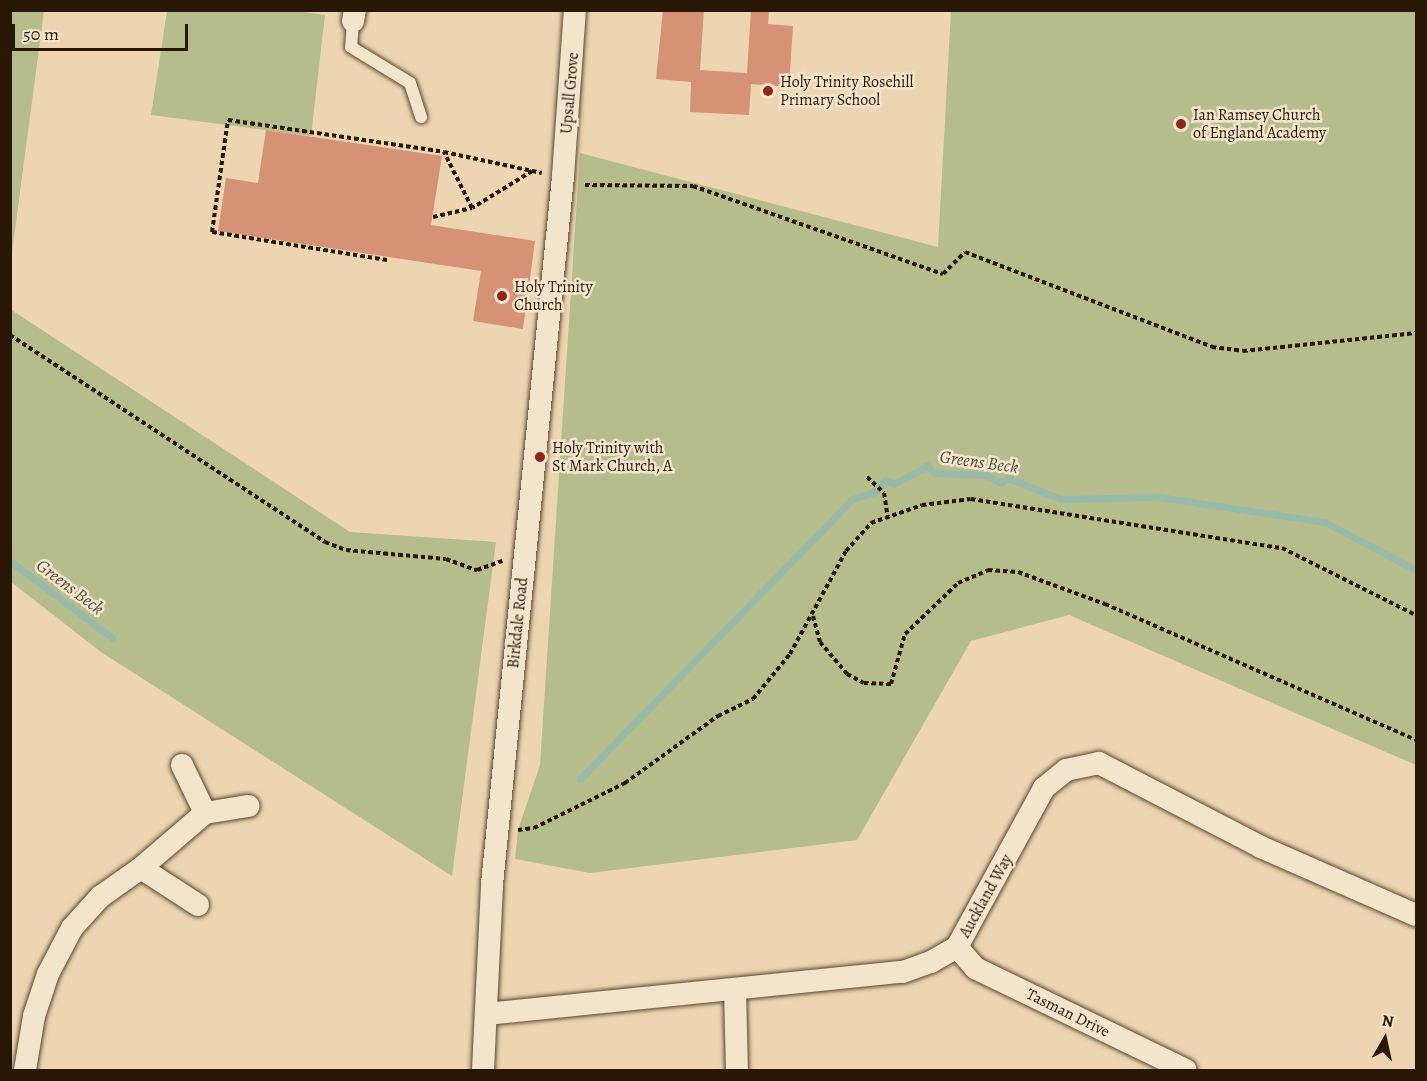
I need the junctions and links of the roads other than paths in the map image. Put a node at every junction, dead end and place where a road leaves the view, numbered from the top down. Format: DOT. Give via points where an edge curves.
graph roads {
  1 [pos="575,10"];
  2 [pos="354,16"];
  3 [pos="421,117"];
  4 [pos="562,178"];
  5 [pos="182,765"];
  6 [pos="248,806"];
  7 [pos="205,813"];
  8 [pos="141,868"];
  9 [pos="198,905"];
  10 [pos="1416,915"];
  11 [pos="957,947"];
  12 [pos="735,990"];
  13 [pos="486,1014"];
  14 [pos="25,1071"];
  15 [pos="483,1071"];
  16 [pos="737,1071"];
  17 [pos="1186,1071"];
  1 -- 4 [label="street, Upsall Grove"];
  2 -- 3 [label="lane" via="351,47 410,83"];
  4 -- 13 [label="street, Birkdale Road" via="494,872"];
  5 -- 7 [label="street"];
  6 -- 7 [label="street"];
  7 -- 8 [label="street"];
  8 -- 9 [label="street"];
  8 -- 14 [label="street" via="99,897 72,928 48,974 34,1016"];
  10 -- 11 [label="street, Auckland Way" via="1261,847 1099,763 1066,770 1044,788"];
  11 -- 12 [label="street, Auckland Way" via="903,972"];
  11 -- 17 [label="street, Tasman Drive" via="975,968"];
  12 -- 13 [label="street, Auckland Way"];
  12 -- 16 [label="street"];
  13 -- 15 [label="street, Birkdale Road"];
}
